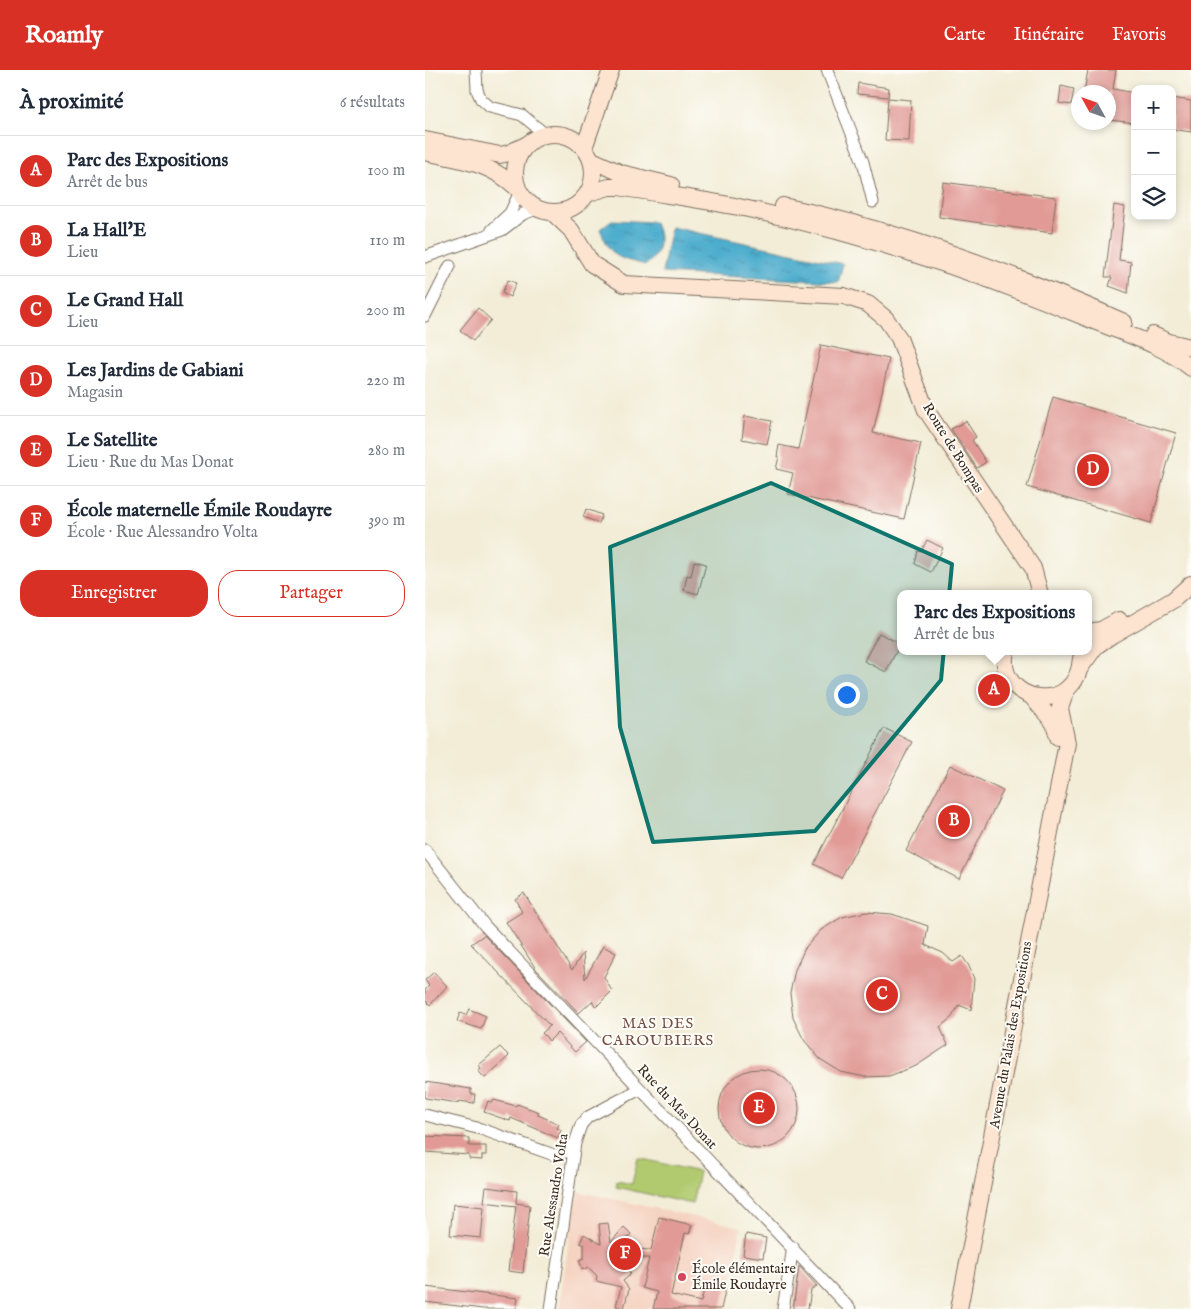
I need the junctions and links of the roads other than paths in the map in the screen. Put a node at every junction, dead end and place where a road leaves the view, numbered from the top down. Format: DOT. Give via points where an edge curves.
graph roads {
  1 [pos="476,70"];
  2 [pos="611,70"];
  3 [pos="827,70"];
  4 [pos="595,116"];
  5 [pos="528,122"];
  6 [pos="546,135"];
  7 [pos="568,136"];
  8 [pos="425,140"];
  9 [pos="529,143"];
  10 [pos="425,152"];
  11 [pos="588,154"];
  12 [pos="519,190"];
  13 [pos="585,198"];
  14 [pos="873,202"];
  15 [pos="545,211"];
  16 [pos="485,237"];
  17 [pos="425,258"];
  18 [pos="450,266"];
  19 [pos="679,286"];
  20 [pos="425,316"];
  21 [pos="1191,347"];
  22 [pos="1191,368"];
  23 [pos="1019,548"];
  24 [pos="1191,582"];
  25 [pos="1028,590"];
  26 [pos="1039,590"];
  27 [pos="1092,631"];
  28 [pos="1092,652"];
  29 [pos="1006,655"];
  30 [pos="1079,655"];
  31 [pos="1089,655"];
  32 [pos="1080,668"];
  33 [pos="1065,690"];
  34 [pos="1032,697"];
  35 [pos="1062,762"];
  36 [pos="425,850"];
  37 [pos="640,1089"];
  38 [pos="425,1115"];
  39 [pos="575,1143"];
  40 [pos="793,1247"];
  41 [pos="853,1308"];
  42 [pos="551,1309"];
  43 [pos="783,1309"];
  44 [pos="959,1309"];
  1 -- 5 [label="street" via="481,99 490,107 521,115"];
  2 -- 4 [label="main road"];
  3 -- 14 [label="street" via="863,162"];
  4 -- 7 [label="main road"];
  4 -- 11 [label="main road"];
  5 -- 6 [label="street"];
  5 -- 9 [label="street"];
  6 -- 7 [label="main road"];
  6 -- 9 [label="main road"];
  7 -- 11 [label="main road"];
  8 -- 9 [label="main road" via="500,155 509,154"];
  9 -- 12 [label="main road" via="516,164"];
  10 -- 12 [label="main road" via="496,170"];
  11 -- 13 [label="main road" via="594,171"];
  11 -- 21 [label="main road" via="611,170 650,181 831,216 917,241 1077,301 1169,342"];
  12 -- 15 [label="main road" via="527,202"];
  12 -- 16 [label="street" via="510,213"];
  13 -- 15 [label="main road" via="563,212"];
  13 -- 19 [label="main road, Route de Bompas" via="578,212 580,226 598,259 626,276"];
  13 -- 22 [label="main road" via="609,187 619,187 736,206 900,248 1072,312 1166,352"];
  15 -- 16 [label="street" via="523,214 502,230"];
  15 -- 19 [label="main road, Route de Bompas" via="571,230 592,264 609,276 624,284"];
  16 -- 17 [label="street"];
  18 -- 20 [label="street"];
  19 -- 23 [label="main road, Route de Bompas" via="843,296 868,304 899,338 926,410"];
  23 -- 25 [label="main road, Route de Bompas"];
  23 -- 26 [label="main road, Route de Bompas" via="1033,568"];
  24 -- 27 [label="main road" via="1101,630"];
  24 -- 28 [label="main road" via="1173,600 1112,634"];
  29 -- 34 [label="main road, Avenue du Palais des Expositions" via="1010,678"];
  30 -- 32 [label="main road"];
  31 -- 32 [label="main road"];
  32 -- 33 [label="main road" via="1075,680"];
  33 -- 34 [label="main road" via="1055,696"];
  33 -- 35 [label="main road, Avenue du Palais des Expositions" via="1060,708 1067,743"];
  34 -- 35 [label="main road, Avenue du Palais des Expositions" via="1054,723"];
  35 -- 44 [label="main road, Avenue du Palais des Expositions"];
  36 -- 37 [label="street, Rue du Mas Donat" via="485,926"];
  37 -- 39 [label="street, Rue Alessandro Volta" via="588,1117 581,1125"];
  37 -- 40 [label="street, Rue du Mas Donat"];
  38 -- 39 [label="street" via="481,1129 554,1155 566,1152"];
  39 -- 42 [label="street, Rue Alessandro Volta"];
  40 -- 41 [label="street, Rue du Mas Donat"];
  40 -- 43 [label="street"];
}
